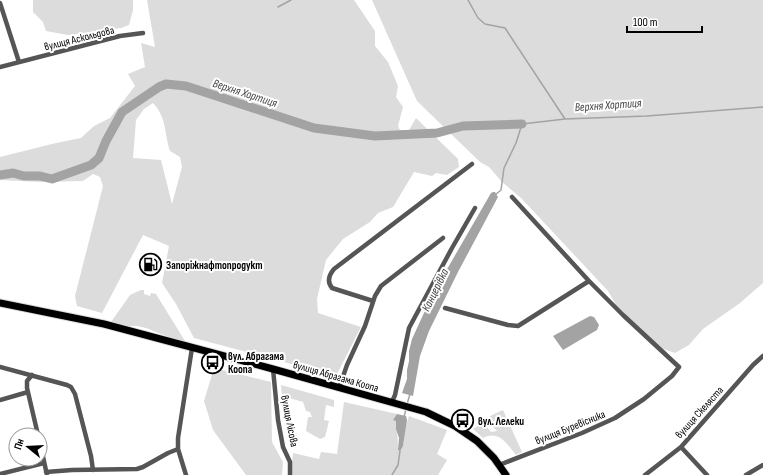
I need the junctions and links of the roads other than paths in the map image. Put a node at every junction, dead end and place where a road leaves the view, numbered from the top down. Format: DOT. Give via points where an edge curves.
graph roads {
  1 [pos="0,3"];
  2 [pos="144,34"];
  3 [pos="19,62"];
  4 [pos="0,67"];
  5 [pos="472,164"];
  6 [pos="512,196"];
  7 [pos="475,208"];
  8 [pos="443,238"];
  9 [pos="589,281"];
  10 [pos="373,301"];
  11 [pos="0,303"];
  12 [pos="445,308"];
  13 [pos="192,348"];
  14 [pos="763,356"];
  15 [pos="0,367"];
  16 [pos="273,369"];
  17 [pos="32,375"];
  18 [pos="339,388"];
  19 [pos="28,392"];
  20 [pos="0,400"];
  21 [pos="392,402"];
  22 [pos="36,427"];
  23 [pos="681,447"];
  24 [pos="178,449"];
  25 [pos="499,464"];
  26 [pos="763,465"];
  27 [pos="28,467"];
  28 [pos="92,470"];
  29 [pos="0,474"];
  30 [pos="47,474"];
  31 [pos="186,475"];
  32 [pos="290,475"];
  33 [pos="506,475"];
  34 [pos="645,475"];
  35 [pos="707,475"];
  36 [pos="746,475"];
  1 -- 3 [label="street"];
  2 -- 3 [label="street, вулиця Аскольдова" via="120,36"];
  3 -- 4 [label="street, вулиця Аскольдова"];
  5 -- 10 [label="street" via="334,268 329,276 332,288"];
  6 -- 9 [label="street"];
  7 -- 21 [label="street" via="409,328"];
  8 -- 10 [label="street" via="382,286"];
  9 -- 12 [label="street" via="518,326"];
  9 -- 25 [label="street, вулиця Буревісника" via="679,367 644,399 615,418 582,434"];
  10 -- 18 [label="street"];
  11 -- 13 [label="main road, вулиця Абрагама Коопа" via="104,324"];
  13 -- 16 [label="main road, вулиця Абрагама Коопа"];
  13 -- 24 [label="street"];
  14 -- 23 [label="street, вулиця Скеляста"];
  15 -- 17 [label="street"];
  16 -- 18 [label="main road, вулиця Абрагама Коопа"];
  16 -- 32 [label="street, вулиця Лісова" via="278,420 283,447 290,462"];
  17 -- 19 [label="street" via="26,384"];
  17 -- 28 [label="street" via="67,385 74,390 91,456"];
  18 -- 21 [label="main road, вулиця Абрагама Коопа"];
  19 -- 20 [label="street"];
  19 -- 22 [label="street"];
  21 -- 25 [label="main road, вулиця Абрагама Коопа" via="426,412 455,426 478,441"];
  23 -- 34 [label="street, вулиця Скеляста"];
  23 -- 35 [label="street"];
  24 -- 28 [label="street" via="137,469"];
  24 -- 31 [label="street"];
  25 -- 33 [label="main road, вулиця Абрагама Коопа"];
  26 -- 36 [label="street"];
  27 -- 29 [label="street"];
  28 -- 30 [label="street"];
}
